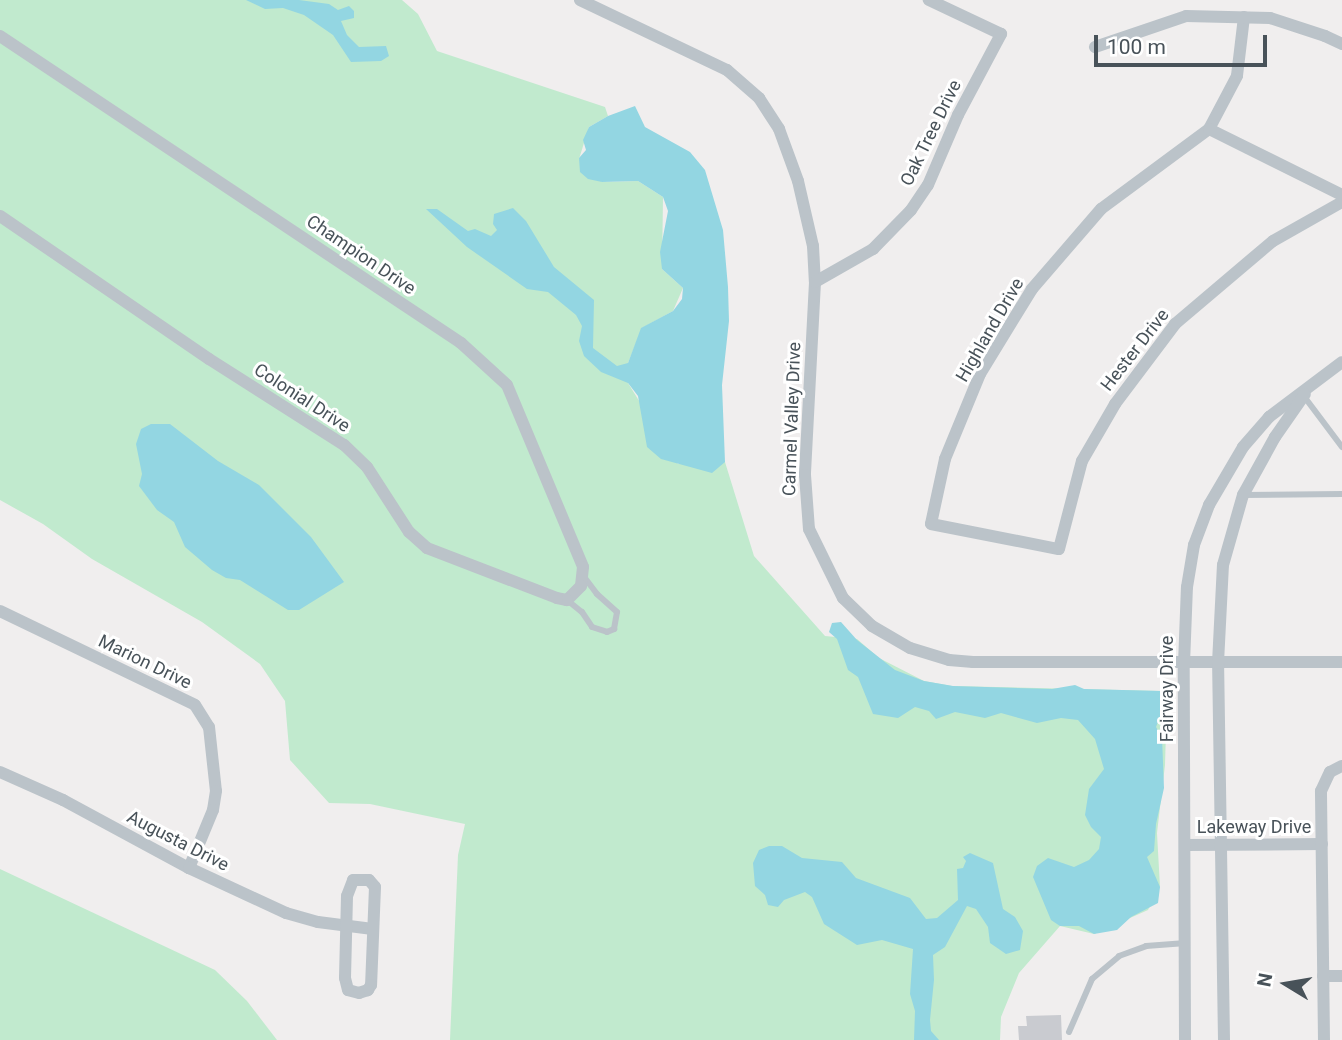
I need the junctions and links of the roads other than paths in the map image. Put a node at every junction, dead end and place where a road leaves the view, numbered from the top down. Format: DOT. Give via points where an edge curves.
graph roads {
  1 [pos="580,0"];
  2 [pos="929,0"];
  3 [pos="1244,17"];
  4 [pos="0,36"];
  5 [pos="1342,44"];
  6 [pos="1095,47"];
  7 [pos="1209,129"];
  8 [pos="1342,195"];
  9 [pos="1342,202"];
  10 [pos="0,216"];
  11 [pos="815,282"];
  12 [pos="1342,362"];
  13 [pos="1302,394"];
  14 [pos="1342,447"];
  15 [pos="1342,494"];
  16 [pos="1243,495"];
  17 [pos="1059,549"];
  18 [pos="584,577"];
  19 [pos="571,597"];
  20 [pos="0,611"];
  21 [pos="1218,663"];
  22 [pos="1342,663"];
  23 [pos="1184,664"];
  24 [pos="1342,766"];
  25 [pos="0,772"];
  26 [pos="1322,844"];
  27 [pos="1186,845"];
  28 [pos="1220,845"];
  29 [pos="189,868"];
  30 [pos="346,926"];
  31 [pos="373,929"];
  32 [pos="1187,943"];
  33 [pos="1323,976"];
  34 [pos="1342,976"];
  35 [pos="1069,1032"];
  36 [pos="1185,1040"];
  37 [pos="1224,1040"];
  38 [pos="1324,1040"];
  1 -- 11 [label="street, Carmel Valley Drive" via="727,70 759,98 779,129 798,181 813,246"];
  2 -- 11 [label="street, Oak Tree Drive" via="1001,34 958,115 928,186 912,209 873,249"];
  3 -- 5 [label="street" via="1270,18"];
  3 -- 6 [label="street" via="1186,16"];
  3 -- 7 [label="street, Highland Drive" via="1237,76"];
  4 -- 18 [label="street, Champion Drive" via="461,343 507,385"];
  7 -- 8 [label="street"];
  7 -- 17 [label="street, Highland Drive" via="1101,209 1032,289 980,374 945,459 931,524"];
  9 -- 17 [label="street, Hester Drive" via="1273,241 1175,324 1115,404 1082,461"];
  10 -- 19 [label="street, Colonial Drive" via="209,359 344,444 367,467 409,532 427,548 557,598"];
  11 -- 23 [label="street, Carmel Valley Drive" via="805,500 809,529 820,554 856,612 910,648 949,660"];
  12 -- 13 [label="street, Fairway Drive"];
  13 -- 14 [label="lane"];
  13 -- 16 [label="street, Fairway Drive"];
  13 -- 23 [label="street, Fairway Drive" via="1269,417 1243,447 1209,505 1194,545 1187,587"];
  15 -- 16 [label="lane"];
  16 -- 21 [label="street, Fairway Drive" via="1223,565"];
  18 -- 19 [label="street"];
  18 -- 19 [label="lane" via="617,611 614,629 607,632 592,627"];
  20 -- 29 [label="street, Marion Drive" via="195,705 209,727 216,791"];
  21 -- 22 [label="street, Carmel Valley Drive"];
  21 -- 23 [label="street, Carmel Valley Drive"];
  21 -- 28 [label="street, Fairway Drive"];
  23 -- 27 [label="street, Fairway Drive"];
  24 -- 26 [label="street" via="1324,780"];
  25 -- 29 [label="street, Augusta Drive" via="63,800"];
  26 -- 28 [label="street, Lakeway Drive"];
  26 -- 33 [label="street"];
  27 -- 28 [label="street, Lakeway Drive"];
  27 -- 32 [label="street, Fairway Drive"];
  28 -- 37 [label="street, Fairway Drive"];
  29 -- 30 [label="street, Augusta Drive" via="294,916"];
  30 -- 31 [label="street, Augusta Drive"];
  30 -- 31 [label="street" via="348,889 353,880 361,879 375,887"];
  30 -- 31 [label="street" via="346,985 359,993 371,985"];
  32 -- 35 [label="lane" via="1146,946 1119,956 1092,979"];
  32 -- 36 [label="street, Fairway Drive"];
  33 -- 34 [label="street"];
  33 -- 38 [label="street"];
}
